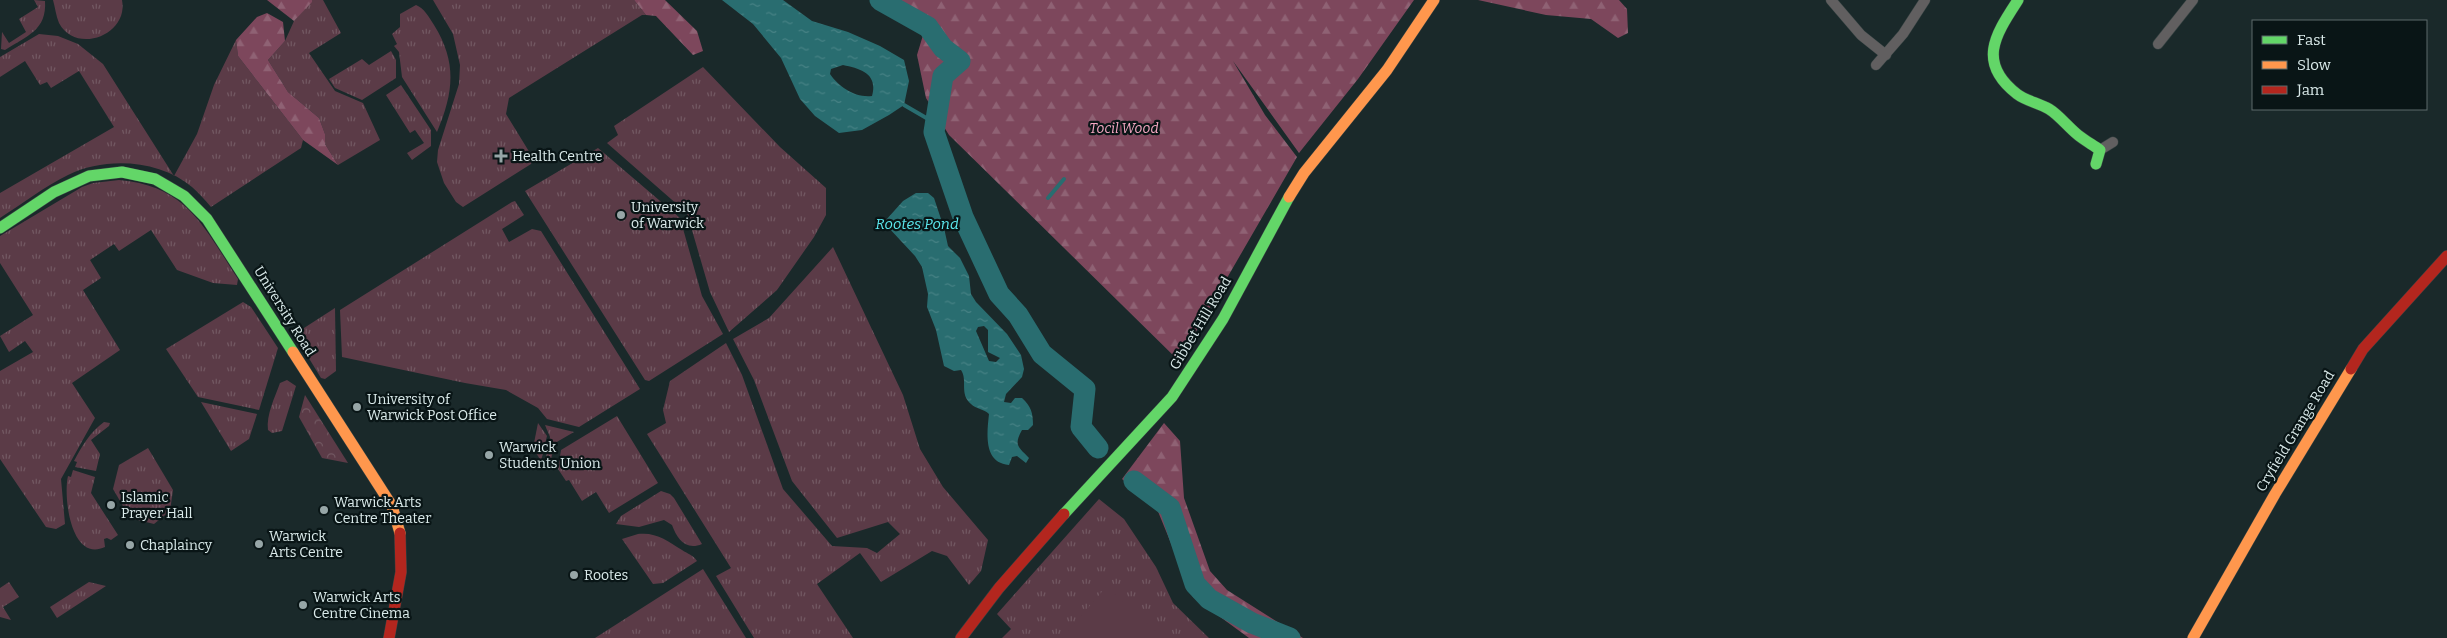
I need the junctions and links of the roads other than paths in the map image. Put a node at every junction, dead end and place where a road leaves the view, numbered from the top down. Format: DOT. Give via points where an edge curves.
graph roads {
  1 [pos="1434,0"];
  2 [pos="1831,0"];
  3 [pos="1925,0"];
  4 [pos="2018,0"];
  5 [pos="2193,0"];
  6 [pos="2158,44"];
  7 [pos="1886,55"];
  8 [pos="1876,65"];
  9 [pos="2113,142"];
  10 [pos="2100,150"];
  11 [pos="2096,164"];
  12 [pos="0,228"];
  13 [pos="2447,256"];
  14 [pos="389,638"];
  15 [pos="961,638"];
  16 [pos="2193,638"];
  1 -- 15 [label="street, Gibbet Hill Road" via="1387,70 1304,172 1223,319 1172,397 1025,558"];
  2 -- 7 [label="street" via="1861,35"];
  3 -- 7 [label="street"];
  4 -- 10 [label="street" via="1994,41 1994,60 2000,77 2018,96 2049,109"];
  5 -- 6 [label="street"];
  7 -- 8 [label="street"];
  9 -- 10 [label="street"];
  10 -- 11 [label="street"];
  12 -- 14 [label="street, University Road" via="90,175 137,175 166,183 189,197 212,226 392,506 401,529 403,554"];
  13 -- 16 [label="street, Cryfield Grange Road" via="2363,349"];
}
